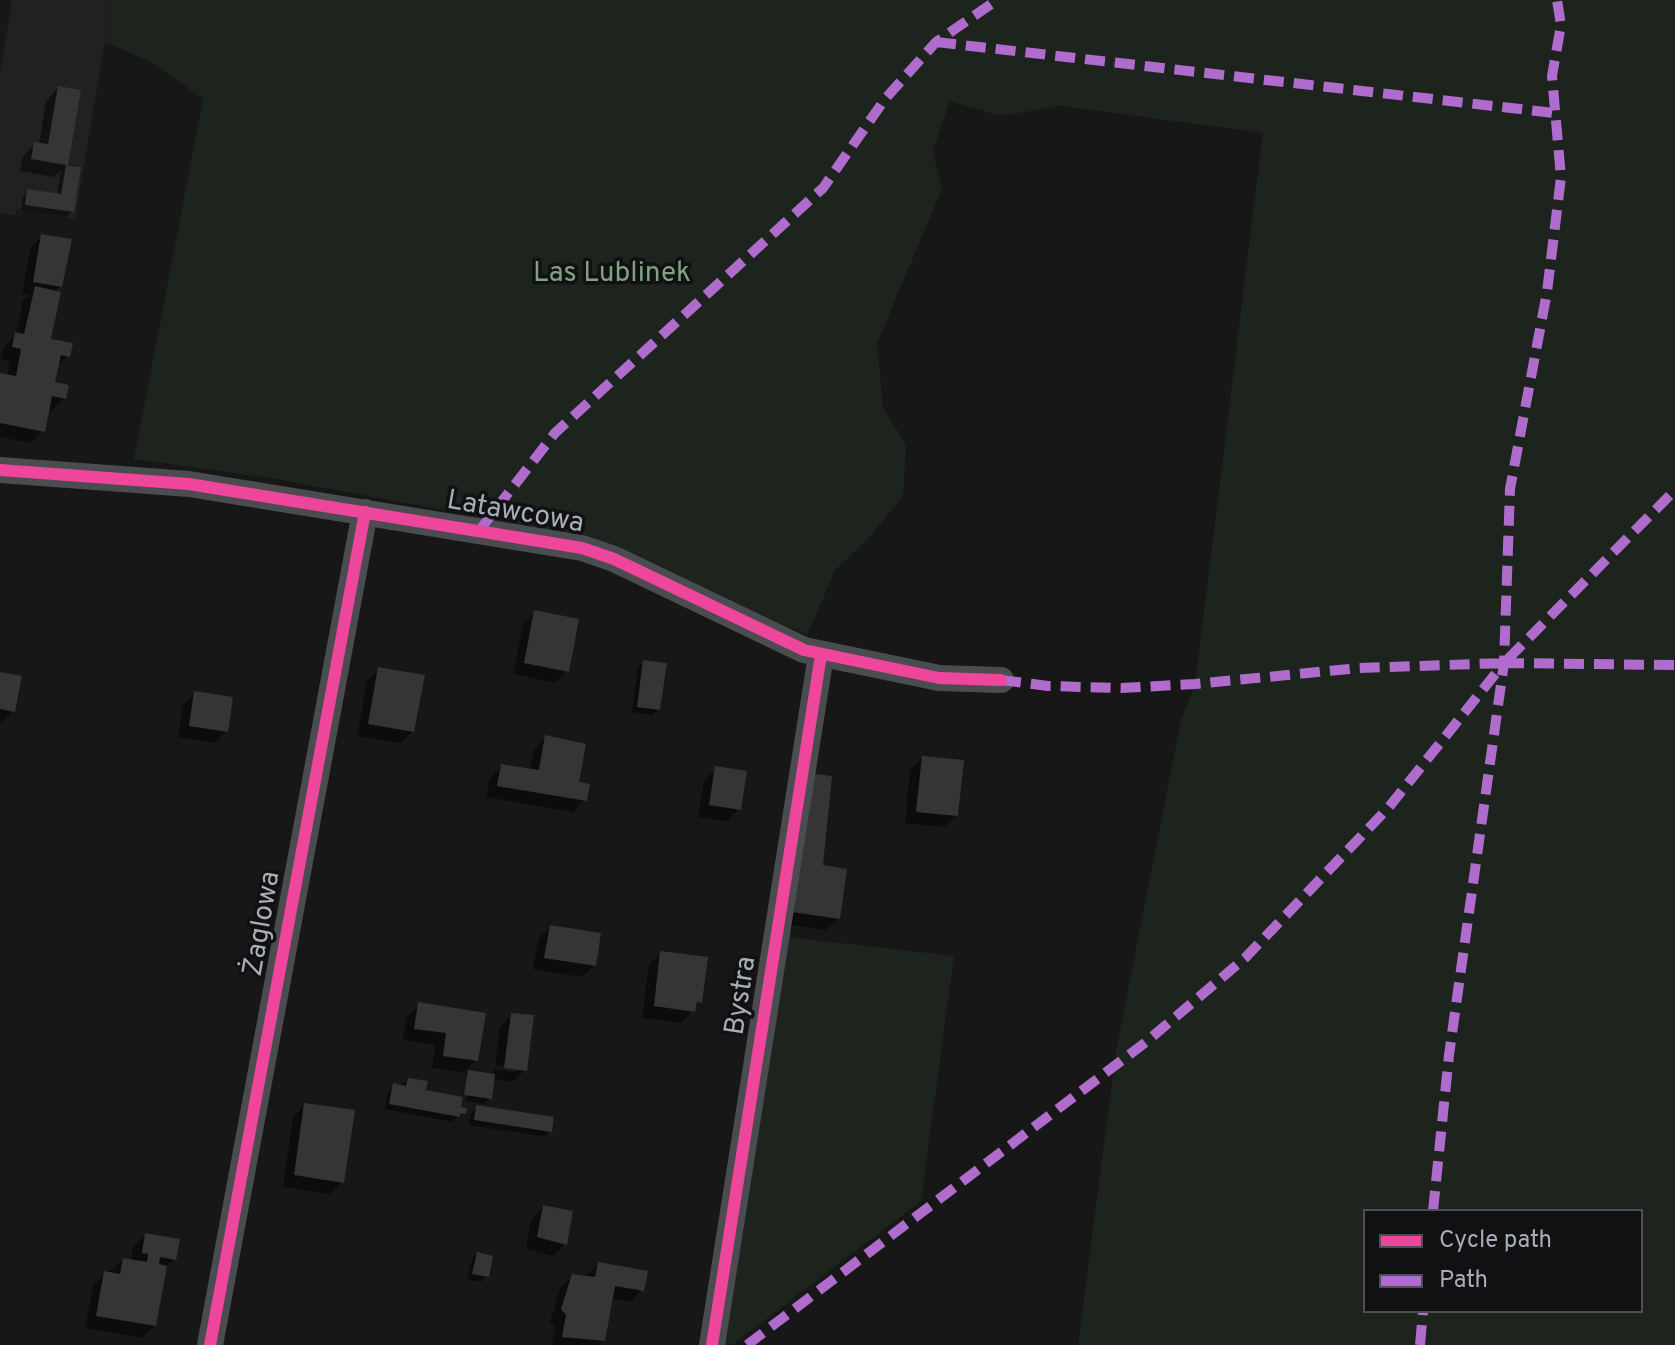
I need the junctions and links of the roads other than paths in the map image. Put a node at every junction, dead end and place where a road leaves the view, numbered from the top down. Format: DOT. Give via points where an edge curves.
graph roads {
  1 [pos="0,470"];
  2 [pos="365,512"];
  3 [pos="821,655"];
  4 [pos="1001,680"];
  5 [pos="210,1345"];
  6 [pos="712,1345"];
  1 -- 2 [label="street, Latawcowa" via="189,484"];
  2 -- 3 [label="street, Latawcowa" via="582,548"];
  2 -- 5 [label="street, Żaglowa"];
  3 -- 4 [label="street, Latawcowa" via="939,678"];
  3 -- 6 [label="street, Bystra"];
}
